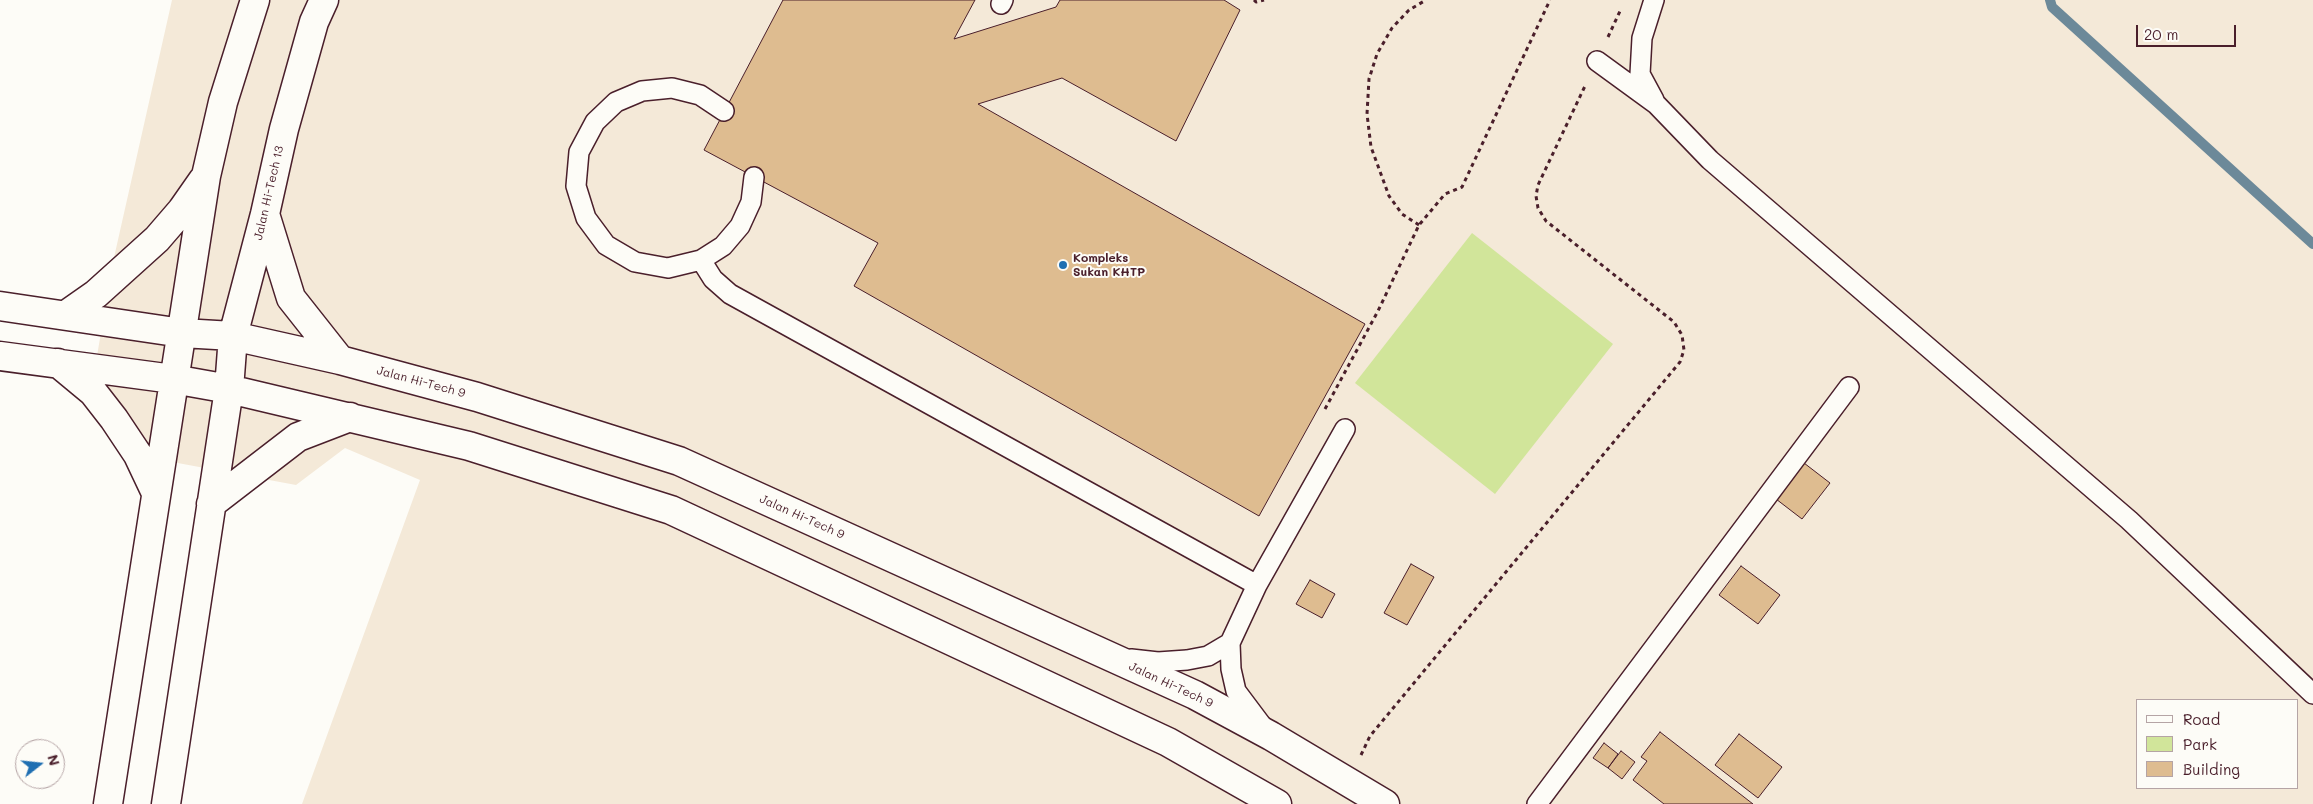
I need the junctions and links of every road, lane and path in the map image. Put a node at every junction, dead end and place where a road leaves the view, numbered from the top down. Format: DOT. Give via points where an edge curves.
graph roads {
  1 [pos="255,0"];
  2 [pos="324,0"];
  3 [pos="1254,0"];
  4 [pos="1264,0"];
  5 [pos="1426,0"];
  6 [pos="1550,0"];
  7 [pos="1625,0"];
  8 [pos="1654,0"];
  9 [pos="1597,62"];
  10 [pos="1656,104"];
  11 [pos="724,111"];
  12 [pos="206,176"];
  13 [pos="754,177"];
  14 [pos="265,214"];
  15 [pos="1419,225"];
  16 [pos="701,260"];
  17 [pos="0,306"];
  18 [pos="66,314"];
  19 [pos="182,333"];
  20 [pos="233,336"];
  21 [pos="0,356"];
  22 [pos="340,360"];
  23 [pos="58,363"];
  24 [pos="173,378"];
  25 [pos="1849,387"];
  26 [pos="229,388"];
  27 [pos="1322,416"];
  28 [pos="350,417"];
  29 [pos="1345,429"];
  30 [pos="156,493"];
  31 [pos="212,504"];
  32 [pos="1257,585"];
  33 [pos="1230,643"];
  34 [pos="1112,657"];
  35 [pos="2313,694"];
  36 [pos="1271,736"];
  37 [pos="1348,783"];
  38 [pos="108,804"];
  39 [pos="166,804"];
  40 [pos="1278,804"];
  41 [pos="1384,804"];
  42 [pos="1537,804"];
  1 -- 12 [label="main road" via="223,102"];
  2 -- 14 [label="main road, Jalan Hi-Tech 13" via="314,22 284,129"];
  3 -- 4 [label="path"];
  5 -- 15 [label="path" via="1409,10 1392,28 1377,54 1369,79 1367,114 1370,147 1389,196 1402,214"];
  6 -- 15 [label="path" via="1462,187 1445,194"];
  7 -- 9 [label="path"];
  8 -- 10 [label="lane" via="1642,38 1640,74"];
  9 -- 10 [label="lane"];
  9 -- 37 [label="path" via="1538,186 1538,208 1546,221 1674,322 1682,335 1684,350 1680,362 1370,736"];
  10 -- 35 [label="lane" via="1710,160 2129,520"];
  11 -- 16 [label="lane" via="700,95 672,88 642,91 616,102 595,122 579,152 576,186 586,218 606,245 635,262 668,268"];
  12 -- 18 [label="main road" via="157,239 96,294"];
  12 -- 19 [label="main road"];
  13 -- 16 [label="lane" via="751,202 740,226 723,246"];
  14 -- 20 [label="main road, Jalan Hi-Tech 13"];
  14 -- 22 [label="main road" via="291,298"];
  15 -- 27 [label="path"];
  16 -- 32 [label="lane" via="713,279 730,294"];
  17 -- 18 [label="main road, Jalan Hi-Tech 9"];
  18 -- 19 [label="main road, Jalan Hi-Tech 9"];
  19 -- 20 [label="main road, Jalan Hi-Tech 9"];
  19 -- 24 [label="main road"];
  20 -- 22 [label="main road, Jalan Hi-Tech 9"];
  20 -- 26 [label="main road, Jalan Hi-Tech 13"];
  21 -- 23 [label="main road"];
  22 -- 34 [label="main road, Jalan Hi-Tech 9" via="477,397 679,461"];
  23 -- 24 [label="main road"];
  23 -- 30 [label="main road" via="93,392 114,418 138,455"];
  24 -- 26 [label="main road"];
  24 -- 30 [label="main road"];
  25 -- 42 [label="lane"];
  26 -- 28 [label="main road"];
  26 -- 31 [label="main road, Jalan Hi-Tech 13"];
  28 -- 31 [label="main road" via="298,437"];
  28 -- 40 [label="main road" via="469,446 671,510 1168,742"];
  29 -- 32 [label="lane"];
  30 -- 38 [label="main road"];
  31 -- 39 [label="main road, Jalan Hi-Tech 13"];
  32 -- 33 [label="lane"];
  33 -- 34 [label="lane" via="1208,656 1187,660 1158,662"];
  33 -- 36 [label="lane" via="1236,691"];
  34 -- 36 [label="main road, Jalan Hi-Tech 9" via="1195,694"];
  36 -- 37 [label="main road, Jalan Hi-Tech 9"];
  37 -- 41 [label="main road, Jalan Hi-Tech 9"];
}
